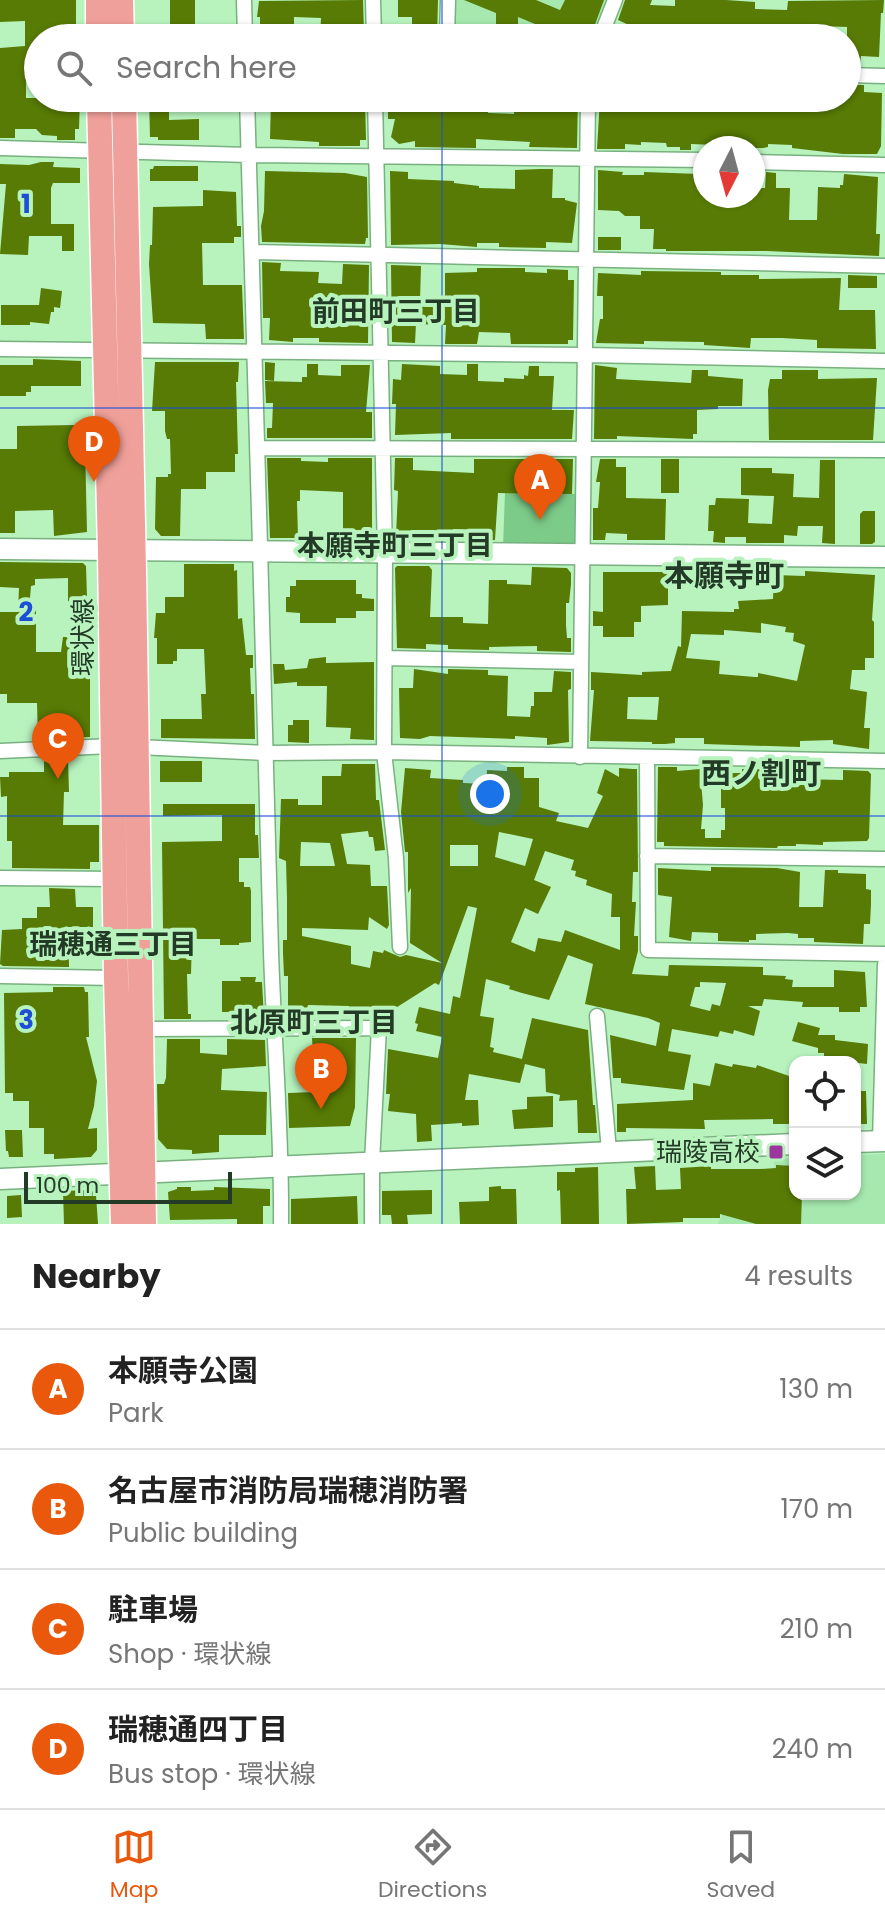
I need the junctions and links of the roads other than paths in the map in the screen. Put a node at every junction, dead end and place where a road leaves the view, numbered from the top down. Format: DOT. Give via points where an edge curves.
graph roads {
  1 [pos="98,0"];
  2 [pos="121,0"];
  3 [pos="244,0"];
  4 [pos="373,0"];
  5 [pos="448,0"];
  6 [pos="615,0"];
  7 [pos="98,24"];
  8 [pos="122,24"];
  9 [pos="245,24"];
  10 [pos="374,24"];
  11 [pos="447,24"];
  12 [pos="606,24"];
  13 [pos="861,75"];
  14 [pos="885,76"];
  15 [pos="103,112"];
  16 [pos="121,112"];
  17 [pos="247,112"];
  18 [pos="375,112"];
  19 [pos="588,112"];
  20 [pos="0,148"];
  21 [pos="113,149"];
  22 [pos="249,155"];
  23 [pos="377,156"];
  24 [pos="587,158"];
  25 [pos="693,160"];
  26 [pos="765,162"];
  27 [pos="885,165"];
  28 [pos="252,252"];
  29 [pos="379,255"];
  30 [pos="586,260"];
  31 [pos="885,266"];
  32 [pos="0,349"];
  33 [pos="116,352"];
  34 [pos="255,353"];
  35 [pos="381,354"];
  36 [pos="585,355"];
  37 [pos="885,361"];
  38 [pos="258,448"];
  39 [pos="383,448"];
  40 [pos="584,449"];
  41 [pos="885,450"];
  42 [pos="0,549"];
  43 [pos="122,550"];
  44 [pos="259,550"];
  45 [pos="385,554"];
  46 [pos="582,556"];
  47 [pos="885,557"];
  48 [pos="385,658"];
  49 [pos="581,662"];
  50 [pos="112,746"];
  51 [pos="138,747"];
  52 [pos="0,751"];
  53 [pos="384,752"];
  54 [pos="266,753"];
  55 [pos="580,757"];
  56 [pos="647,758"];
  57 [pos="885,761"];
  58 [pos="647,856"];
  59 [pos="885,859"];
  60 [pos="0,878"];
  61 [pos="114,879"];
  62 [pos="400,947"];
  63 [pos="885,954"];
  64 [pos="885,964"];
  65 [pos="0,976"];
  66 [pos="116,978"];
  67 [pos="597,1016"];
  68 [pos="273,1028"];
  69 [pos="140,1029"];
  70 [pos="882,1141"];
  71 [pos="861,1142"];
  72 [pos="789,1144"];
  73 [pos="609,1151"];
  74 [pos="372,1162"];
  75 [pos="282,1164"];
  76 [pos="133,1172"];
  77 [pos="0,1179"];
  78 [pos="123,1224"];
  79 [pos="144,1224"];
  80 [pos="281,1224"];
  81 [pos="372,1224"];
  1 -- 7 [label="main road"];
  2 -- 8 [label="main road"];
  3 -- 9 [label="street"];
  4 -- 10 [label="street"];
  5 -- 11 [label="street"];
  6 -- 12 [label="street"];
  13 -- 14 [label="street"];
  15 -- 21 [label="main road, 環状線"];
  16 -- 21 [label="main road, 環状線"];
  17 -- 22 [label="street"];
  18 -- 23 [label="street"];
  19 -- 24 [label="street"];
  20 -- 21 [label="street"];
  21 -- 22 [label="street"];
  21 -- 33 [label="main road, 環状線"];
  22 -- 23 [label="street"];
  22 -- 28 [label="street"];
  23 -- 24 [label="street"];
  23 -- 29 [label="street"];
  24 -- 25 [label="street"];
  24 -- 30 [label="street"];
  26 -- 27 [label="street"];
  28 -- 29 [label="street"];
  28 -- 34 [label="street"];
  29 -- 30 [label="street"];
  29 -- 35 [label="street"];
  30 -- 31 [label="street"];
  30 -- 36 [label="street"];
  32 -- 33 [label="street"];
  33 -- 34 [label="street"];
  33 -- 43 [label="main road, 環状線"];
  34 -- 35 [label="street"];
  34 -- 38 [label="street"];
  35 -- 36 [label="street"];
  35 -- 39 [label="street"];
  36 -- 37 [label="street"];
  36 -- 40 [label="street"];
  38 -- 39 [label="street"];
  38 -- 44 [label="street"];
  39 -- 40 [label="street"];
  39 -- 45 [label="street"];
  40 -- 41 [label="street"];
  40 -- 46 [label="street"];
  42 -- 43 [label="street"];
  43 -- 44 [label="street"];
  43 -- 50 [label="main road, 環状線"];
  43 -- 51 [label="main road, 環状線"];
  44 -- 45 [label="street"];
  44 -- 54 [label="street"];
  45 -- 46 [label="street"];
  45 -- 48 [label="street"];
  46 -- 47 [label="street"];
  46 -- 49 [label="street"];
  48 -- 49 [label="street"];
  48 -- 53 [label="street"];
  49 -- 55 [label="street"];
  50 -- 52 [label="street"];
  50 -- 61 [label="main road, 環状線"];
  51 -- 54 [label="street"];
  51 -- 69 [label="main road, 環状線"];
  53 -- 54 [label="street"];
  53 -- 55 [label="street"];
  53 -- 62 [label="street"];
  54 -- 68 [label="street"];
  55 -- 56 [label="street"];
  56 -- 57 [label="street"];
  56 -- 58 [label="street"];
  58 -- 59 [label="street"];
  58 -- 63 [label="street" via="648,950"];
  60 -- 61 [label="street"];
  61 -- 66 [label="main road, 環状線"];
  64 -- 70 [label="street"];
  65 -- 66 [label="street"];
  66 -- 76 [label="main road, 環状線"];
  67 -- 73 [label="street"];
  68 -- 69 [label="street"];
  68 -- 74 [label="street" via="379,1028"];
  68 -- 75 [label="street"];
  69 -- 76 [label="main road, 環状線"];
  70 -- 71 [label="street"];
  72 -- 73 [label="street"];
  73 -- 74 [label="street"];
  74 -- 75 [label="street"];
  74 -- 81 [label="street"];
  75 -- 76 [label="street"];
  75 -- 80 [label="street"];
  76 -- 77 [label="street"];
  76 -- 78 [label="main road, 環状線"];
  76 -- 79 [label="main road, 環状線"];
}
